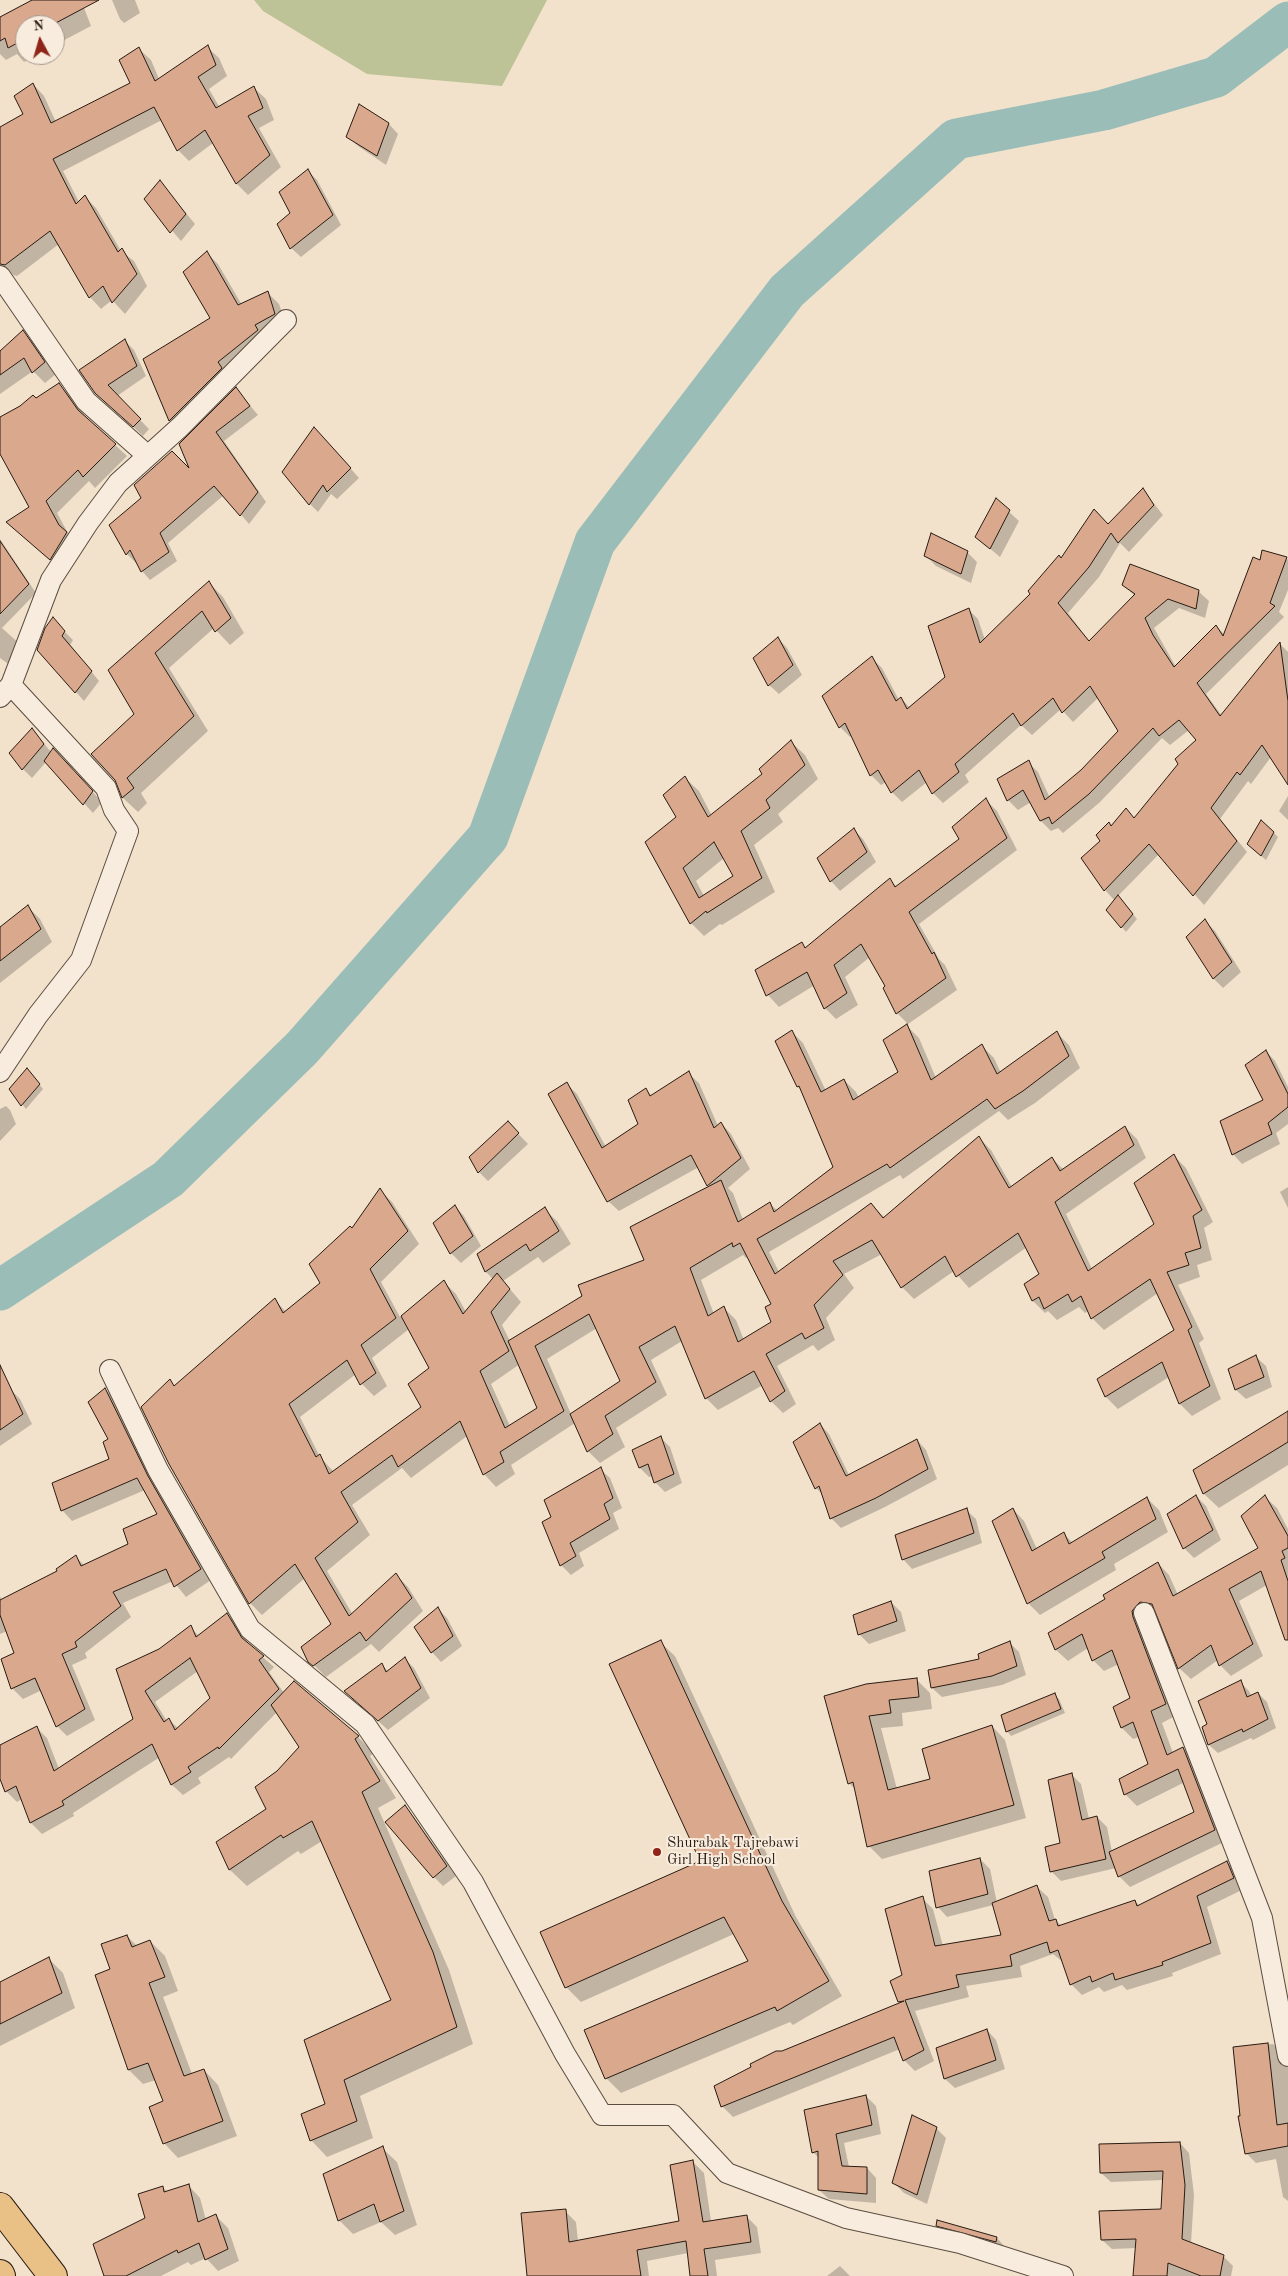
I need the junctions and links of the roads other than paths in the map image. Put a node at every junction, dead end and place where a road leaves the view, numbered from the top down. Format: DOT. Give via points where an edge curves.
graph roads {
  1 [pos="0,276"];
  2 [pos="286,320"];
  3 [pos="148,456"];
  4 [pos="6,691"];
  5 [pos="0,1072"];
  6 [pos="110,1370"];
  7 [pos="1144,1613"];
  8 [pos="1288,2056"];
  9 [pos="0,2207"];
  10 [pos="53,2276"];
  11 [pos="1063,2276"];
  1 -- 3 [label="street" via="86,401"];
  2 -- 3 [label="street"];
  3 -- 4 [label="street" via="118,483 51,580"];
  4 -- 5 [label="street" via="106,788 114,810 128,831 81,960 38,1015"];
  6 -- 11 [label="street" via="158,1470 250,1628 365,1724 474,1882 565,2054 602,2115 673,2115 727,2174 846,2218 960,2243"];
  7 -- 8 [label="street" via="1262,1918"];
  9 -- 10 [label="main road"];
}
